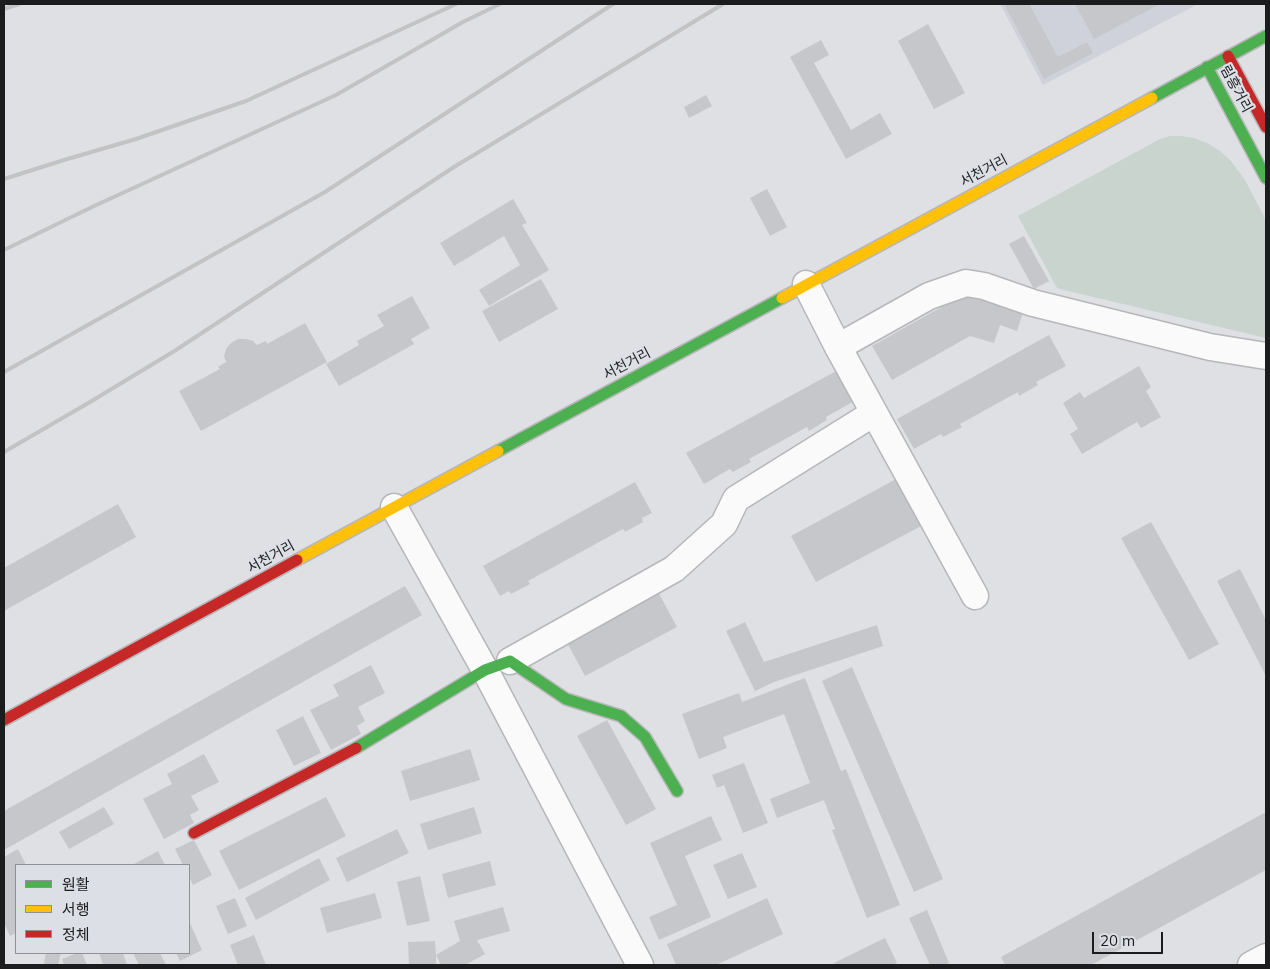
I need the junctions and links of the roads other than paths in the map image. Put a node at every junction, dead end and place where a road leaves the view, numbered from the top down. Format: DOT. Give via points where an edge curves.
graph roads {
  1 [pos="1266,36"];
  2 [pos="1228,56"];
  3 [pos="1207,67"];
  4 [pos="1266,127"];
  5 [pos="1266,178"];
  6 [pos="806,284"];
  7 [pos="838,347"];
  8 [pos="1266,356"];
  9 [pos="874,413"];
  10 [pos="394,507"];
  11 [pos="975,596"];
  12 [pos="510,661"];
  13 [pos="485,670"];
  14 [pos="4,720"];
  15 [pos="677,791"];
  16 [pos="194,833"];
  17 [pos="1266,957"];
  18 [pos="640,965"];
  19 [pos="1251,965"];
  1 -- 2 [label="main road, 서천거리"];
  2 -- 3 [label="main road, 서천거리"];
  2 -- 4 [label="main road, 림흥거리"];
  3 -- 5 [label="main road, 림흥거리"];
  3 -- 6 [label="main road, 서천거리"];
  6 -- 7 [label="street"];
  6 -- 10 [label="main road, 서천거리"];
  7 -- 8 [label="street" via="929,296 966,283 1033,303 1201,344"];
  7 -- 9 [label="street"];
  9 -- 11 [label="street"];
  9 -- 12 [label="street" via="736,499 724,524 674,569"];
  10 -- 13 [label="street"];
  10 -- 14 [label="main road, 서천거리"];
  12 -- 13 [label="main road"];
  12 -- 15 [label="main road" via="566,699 621,716 645,737"];
  13 -- 16 [label="main road" via="364,744"];
  13 -- 18 [label="street"];
  17 -- 19 [label="street"];
}
